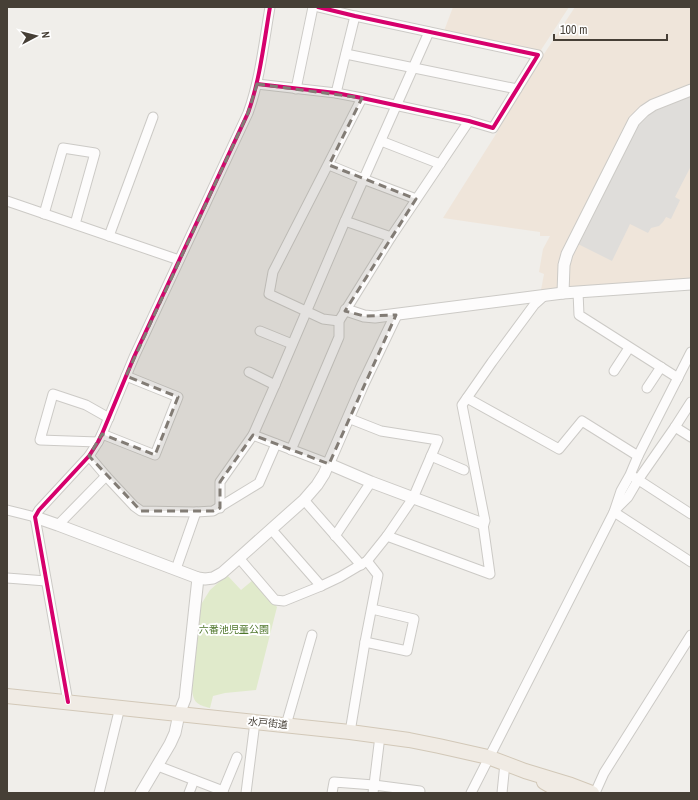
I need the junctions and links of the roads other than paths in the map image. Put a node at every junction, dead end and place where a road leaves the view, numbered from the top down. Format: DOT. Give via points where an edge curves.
graph roads {
  1 [pos="270,7"];
  2 [pos="313,7"];
  3 [pos="318,7"];
  4 [pos="355,16"];
  5 [pos="429,32"];
  6 [pos="346,54"];
  7 [pos="413,68"];
  8 [pos="256,84"];
  9 [pos="518,88"];
  10 [pos="296,89"];
  11 [pos="691,90"];
  12 [pos="336,93"];
  13 [pos="362,98"];
  14 [pos="397,105"];
  15 [pos="153,117"];
  16 [pos="469,121"];
  17 [pos="381,141"];
  18 [pos="440,164"];
  19 [pos="328,165"];
  20 [pos="363,179"];
  21 [pos="416,199"];
  22 [pos="8,204"];
  23 [pos="44,214"];
  24 [pos="345,221"];
  25 [pos="75,224"];
  26 [pos="109,236"];
  27 [pos="391,237"];
  28 [pos="179,260"];
  29 [pos="691,284"];
  30 [pos="578,292"];
  31 [pos="563,293"];
  32 [pos="544,296"];
  33 [pos="346,310"];
  34 [pos="307,311"];
  35 [pos="396,314"];
  36 [pos="339,321"];
  37 [pos="260,331"];
  38 [pos="292,344"];
  39 [pos="629,348"];
  40 [pos="691,352"];
  41 [pos="661,367"];
  42 [pos="614,371"];
  43 [pos="249,372"];
  44 [pos="126,376"];
  45 [pos="678,378"];
  46 [pos="275,385"];
  47 [pos="647,388"];
  48 [pos="467,398"];
  49 [pos="691,402"];
  50 [pos="109,418"];
  51 [pos="348,418"];
  52 [pos="675,428"];
  53 [pos="253,435"];
  54 [pos="691,437"];
  55 [pos="100,438"];
  56 [pos="276,444"];
  57 [pos="291,450"];
  58 [pos="89,456"];
  59 [pos="432,456"];
  60 [pos="638,456"];
  61 [pos="329,464"];
  62 [pos="464,470"];
  63 [pos="630,475"];
  64 [pos="106,476"];
  65 [pos="638,480"];
  66 [pos="371,482"];
  67 [pos="413,498"];
  68 [pos="304,500"];
  69 [pos="220,508"];
  70 [pos="7,510"];
  71 [pos="196,512"];
  72 [pos="614,512"];
  73 [pos="691,514"];
  74 [pos="35,517"];
  75 [pos="483,524"];
  76 [pos="58,525"];
  77 [pos="271,529"];
  78 [pos="335,536"];
  79 [pos="387,536"];
  80 [pos="239,558"];
  81 [pos="691,562"];
  82 [pos="364,563"];
  83 [pos="176,569"];
  84 [pos="7,578"];
  85 [pos="198,578"];
  86 [pos="46,581"];
  87 [pos="321,586"];
  88 [pos="372,609"];
  89 [pos="312,635"];
  90 [pos="691,635"];
  91 [pos="365,642"];
  92 [pos="7,696"];
  93 [pos="68,702"];
  94 [pos="120,707"];
  95 [pos="179,714"];
  96 [pos="255,722"];
  97 [pos="286,725"];
  98 [pos="350,732"];
  99 [pos="380,736"];
  100 [pos="237,757"];
  101 [pos="488,757"];
  102 [pos="505,763"];
  103 [pos="158,766"];
  104 [pos="525,771"];
  105 [pos="194,780"];
  106 [pos="374,789"];
  107 [pos="420,791"];
  108 [pos="223,792"];
  109 [pos="99,793"];
  110 [pos="141,793"];
  111 [pos="189,793"];
  112 [pos="246,793"];
  113 [pos="332,793"];
  114 [pos="471,793"];
  115 [pos="502,793"];
  116 [pos="563,793"];
  117 [pos="592,793"];
  118 [pos="595,793"];
  1 -- 8 [label="street"];
  2 -- 10 [label="street"];
  3 -- 4 [label="street"];
  4 -- 5 [label="street"];
  4 -- 6 [label="street"];
  5 -- 7 [label="street"];
  5 -- 9 [label="street" via="538,55"];
  6 -- 7 [label="street"];
  6 -- 12 [label="street"];
  7 -- 9 [label="street"];
  7 -- 14 [label="street"];
  8 -- 10 [label="street"];
  8 -- 28 [label="street" via="248,113"];
  9 -- 16 [label="street" via="493,128"];
  10 -- 12 [label="street"];
  11 -- 31 [label="street" via="653,105 634,121 568,254 564,265"];
  12 -- 13 [label="street"];
  13 -- 14 [label="street"];
  13 -- 19 [label="street"];
  14 -- 16 [label="street"];
  14 -- 17 [label="street"];
  15 -- 26 [label="street"];
  16 -- 18 [label="street"];
  17 -- 18 [label="street"];
  17 -- 20 [label="street"];
  18 -- 21 [label="street"];
  19 -- 20 [label="street"];
  19 -- 34 [label="street" via="273,272 269,294"];
  20 -- 21 [label="street"];
  20 -- 24 [label="street"];
  21 -- 27 [label="street"];
  22 -- 23 [label="street"];
  23 -- 25 [label="street"];
  23 -- 25 [label="street" via="64,148 95,153"];
  24 -- 27 [label="street"];
  24 -- 34 [label="street"];
  25 -- 26 [label="street"];
  26 -- 28 [label="street"];
  27 -- 33 [label="street"];
  28 -- 44 [label="street"];
  29 -- 30 [label="street"];
  30 -- 31 [label="street"];
  30 -- 39 [label="street" via="579,315"];
  31 -- 32 [label="street"];
  32 -- 35 [label="street"];
  32 -- 48 [label="street" via="534,305"];
  33 -- 35 [label="street" via="375,317"];
  33 -- 36 [label="street"];
  34 -- 36 [label="street" via="323,319"];
  34 -- 38 [label="street"];
  35 -- 51 [label="street"];
  36 -- 57 [label="street" via="339,337"];
  37 -- 38 [label="street"];
  38 -- 46 [label="street"];
  39 -- 41 [label="street"];
  39 -- 42 [label="street"];
  40 -- 45 [label="street"];
  41 -- 45 [label="street"];
  41 -- 47 [label="street"];
  43 -- 46 [label="street"];
  44 -- 50 [label="street"];
  44 -- 55 [label="street" via="178,397 155,455"];
  45 -- 60 [label="street"];
  46 -- 53 [label="street"];
  48 -- 60 [label="street" via="559,449 582,421"];
  48 -- 75 [label="street" via="462,405 485,521"];
  49 -- 52 [label="street"];
  50 -- 55 [label="street"];
  50 -- 55 [label="street" via="86,405 53,394 40,440"];
  51 -- 59 [label="street" via="381,431 438,440"];
  51 -- 61 [label="street"];
  52 -- 54 [label="street"];
  52 -- 65 [label="street"];
  53 -- 56 [label="street"];
  53 -- 69 [label="street" via="220,482"];
  55 -- 58 [label="street"];
  56 -- 57 [label="street"];
  56 -- 69 [label="street" via="259,483"];
  57 -- 61 [label="street"];
  58 -- 64 [label="street"];
  58 -- 74 [label="street"];
  59 -- 62 [label="street"];
  59 -- 67 [label="street"];
  60 -- 63 [label="street"];
  61 -- 66 [label="street"];
  61 -- 68 [label="street" via="317,485"];
  63 -- 65 [label="street"];
  63 -- 72 [label="street"];
  64 -- 71 [label="street" via="134,506 141,510"];
  64 -- 76 [label="street"];
  65 -- 72 [label="street" via="628,497"];
  65 -- 73 [label="street"];
  66 -- 67 [label="street"];
  66 -- 78 [label="street"];
  67 -- 75 [label="street"];
  67 -- 79 [label="street"];
  68 -- 77 [label="street"];
  68 -- 78 [label="street"];
  69 -- 71 [label="street"];
  70 -- 74 [label="street"];
  71 -- 83 [label="street"];
  72 -- 81 [label="street"];
  72 -- 101 [label="street"];
  74 -- 76 [label="street"];
  74 -- 86 [label="street"];
  75 -- 79 [label="street" via="490,574"];
  76 -- 83 [label="street"];
  77 -- 80 [label="street"];
  77 -- 87 [label="street"];
  78 -- 82 [label="street"];
  79 -- 82 [label="street"];
  80 -- 85 [label="street" via="214,578"];
  80 -- 87 [label="street" via="275,600 284,601"];
  82 -- 87 [label="street"];
  82 -- 88 [label="street" via="378,575"];
  83 -- 85 [label="street"];
  84 -- 86 [label="street"];
  85 -- 95 [label="street" via="186,693"];
  86 -- 93 [label="street"];
  88 -- 91 [label="street"];
  88 -- 91 [label="street" via="414,620 407,651"];
  89 -- 97 [label="street"];
  90 -- 118 [label="street" via="604,773"];
  91 -- 98 [label="street"];
  92 -- 93 [label="main road, 水戸街道"];
  93 -- 94 [label="main road, 水戸街道"];
  94 -- 95 [label="main road, 水戸街道"];
  94 -- 109 [label="street"];
  95 -- 96 [label="main road, 水戸街道"];
  95 -- 103 [label="street" via="173,738"];
  96 -- 97 [label="main road, 水戸街道"];
  96 -- 112 [label="street"];
  97 -- 98 [label="main road, 水戸街道"];
  98 -- 99 [label="main road, 水戸街道"];
  99 -- 101 [label="main road, 水戸街道"];
  99 -- 106 [label="street"];
  100 -- 108 [label="street"];
  101 -- 102 [label="main road, 水戸街道"];
  101 -- 114 [label="street"];
  102 -- 104 [label="main road, 水戸街道"];
  102 -- 115 [label="street"];
  103 -- 105 [label="street"];
  103 -- 110 [label="street"];
  104 -- 116 [label="main road, 水戸街道"];
  104 -- 117 [label="main road, 水戸街道"];
  105 -- 108 [label="street"];
  105 -- 111 [label="street"];
  106 -- 107 [label="street"];
  106 -- 113 [label="street" via="334,782"];
}
